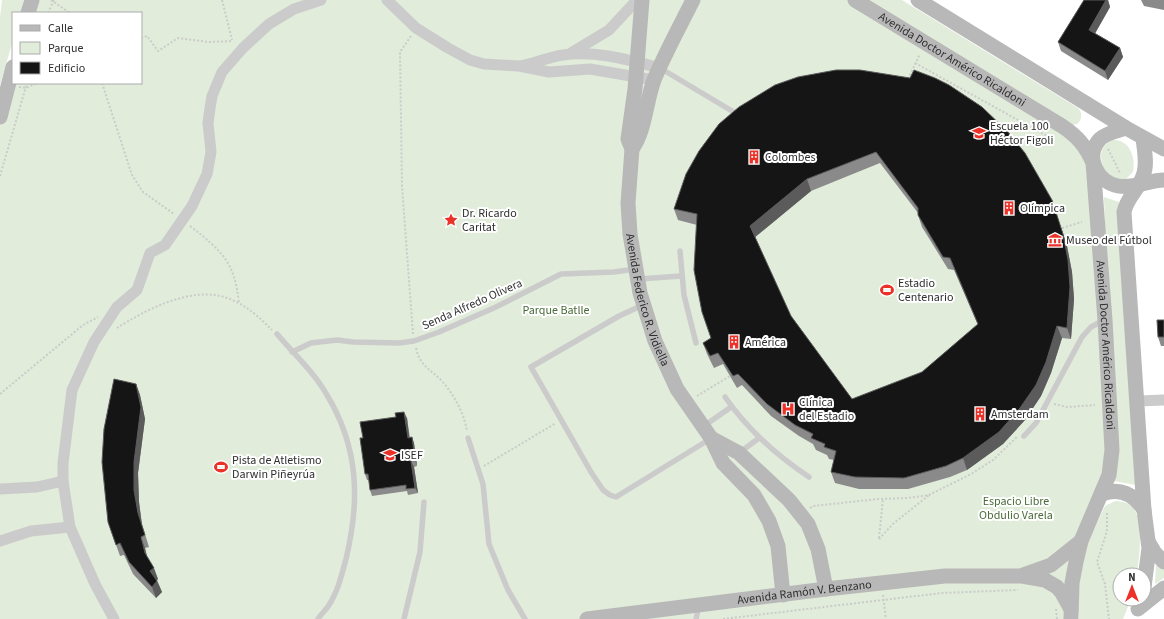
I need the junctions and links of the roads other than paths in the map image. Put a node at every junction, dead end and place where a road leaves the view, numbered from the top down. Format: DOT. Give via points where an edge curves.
graph roads {
  1 [pos="32,0"];
  2 [pos="321,0"];
  3 [pos="387,0"];
  4 [pos="637,0"];
  5 [pos="642,0"];
  6 [pos="693,0"];
  7 [pos="855,0"];
  8 [pos="918,0"];
  9 [pos="28,12"];
  10 [pos="570,54"];
  11 [pos="519,66"];
  12 [pos="636,69"];
  13 [pos="12,70"];
  14 [pos="657,74"];
  15 [pos="0,117"];
  16 [pos="732,118"];
  17 [pos="1126,128"];
  18 [pos="1143,138"];
  19 [pos="632,149"];
  20 [pos="1164,149"];
  21 [pos="1093,163"];
  22 [pos="1164,180"];
  23 [pos="1139,185"];
  24 [pos="680,252"];
  25 [pos="636,274"];
  26 [pos="681,276"];
  27 [pos="643,305"];
  28 [pos="1105,320"];
  29 [pos="276,334"];
  30 [pos="696,343"];
  31 [pos="292,352"];
  32 [pos="725,397"];
  33 [pos="1164,400"];
  34 [pos="1138,401"];
  35 [pos="731,407"];
  36 [pos="707,433"];
  37 [pos="1024,436"];
  38 [pos="468,438"];
  39 [pos="759,438"];
  40 [pos="739,453"];
  41 [pos="809,477"];
  42 [pos="63,481"];
  43 [pos="0,489"];
  44 [pos="1102,494"];
  45 [pos="424,502"];
  46 [pos="1144,510"];
  47 [pos="70,527"];
  48 [pos="0,540"];
  49 [pos="1081,541"];
  50 [pos="1149,543"];
  51 [pos="1164,562"];
  52 [pos="1148,567"];
  53 [pos="1023,582"];
  54 [pos="1164,588"];
  55 [pos="826,589"];
  56 [pos="783,594"];
  57 [pos="1138,609"];
  58 [pos="698,612"];
  59 [pos="1071,614"];
  60 [pos="114,619"];
  61 [pos="318,619"];
  62 [pos="404,619"];
  63 [pos="525,619"];
  64 [pos="587,619"];
  1 -- 9 [label="street"];
  2 -- 42 [label="street" via="294,9 269,24 242,48 222,72 212,96 208,123 211,152 207,174 192,206 166,245 150,253 137,290 117,307 94,342 72,390 62,463"];
  3 -- 11 [label="street" via="416,28 470,60 484,64"];
  4 -- 10 [label="street" via="608,30"];
  5 -- 12 [label="street, Avenida Federico R. Vidiella"];
  6 -- 14 [label="street, Avenida Federico R. Vidiella"];
  7 -- 21 [label="street, Avenida Doctor Américo Ricaldoni" via="1076,136"];
  8 -- 17 [label="street"];
  10 -- 11 [label="street"];
  10 -- 12 [label="street" via="592,54"];
  11 -- 12 [label="street" via="549,72"];
  12 -- 14 [label="street"];
  12 -- 19 [label="street, Avenida Federico R. Vidiella" via="628,138"];
  13 -- 15 [label="street"];
  14 -- 16 [label="lane" via="740,112"];
  14 -- 19 [label="street, Avenida Federico R. Vidiella" via="646,105 639,140"];
  17 -- 18 [label="street"];
  17 -- 21 [label="street" via="1100,140 1093,152"];
  18 -- 20 [label="street"];
  18 -- 23 [label="street" via="1145,169"];
  19 -- 25 [label="street, Avenida Federico R. Vidiella" via="628,202"];
  21 -- 23 [label="street" via="1107,183 1119,186"];
  21 -- 28 [label="street, Avenida Doctor Américo Ricaldoni"];
  22 -- 23 [label="street"];
  23 -- 34 [label="street" via="1127,201 1124,212"];
  24 -- 26 [label="lane"];
  25 -- 26 [label="lane, Senda Alfredo Olivera"];
  25 -- 27 [label="street, Avenida Federico R. Vidiella"];
  25 -- 31 [label="lane, Senda Alfredo Olivera" via="561,274 496,307 414,341 399,343 337,340 311,343"];
  26 -- 30 [label="lane"];
  27 -- 36 [label="street, Avenida Federico R. Vidiella" via="662,358 686,403"];
  27 -- 36 [label="lane" via="532,366 577,448 603,490 610,495 616,496"];
  28 -- 37 [label="lane" via="1091,327 1082,337 1036,423"];
  28 -- 44 [label="street, Avenida Doctor Américo Ricaldoni" via="1112,450 1109,475"];
  29 -- 31 [label="lane"];
  31 -- 61 [label="lane" via="328,396 342,424 352,458 356,486 353,525 342,575 329,605"];
  32 -- 35 [label="lane"];
  33 -- 34 [label="street"];
  34 -- 46 [label="street"];
  35 -- 36 [label="lane"];
  35 -- 39 [label="lane"];
  36 -- 40 [label="street, Avenida Federico R. Vidiella"];
  36 -- 56 [label="street, Avenida Federico R. Vidiella" via="723,463 754,495 769,521 778,546"];
  38 -- 63 [label="lane" via="483,484 489,544 508,590"];
  39 -- 40 [label="lane"];
  39 -- 41 [label="lane"];
  40 -- 55 [label="street, Avenida Federico R. Vidiella" via="790,500 808,524 818,549"];
  42 -- 43 [label="street" via="37,487"];
  42 -- 47 [label="street"];
  44 -- 46 [label="street" via="1115,491 1134,496"];
  44 -- 49 [label="street, Avenida Doctor Américo Ricaldoni"];
  45 -- 62 [label="lane" via="420,552"];
  46 -- 50 [label="street"];
  47 -- 48 [label="street" via="31,531"];
  47 -- 60 [label="street" via="95,584"];
  49 -- 53 [label="street, Avenida Ramón V. Benzano" via="1063,557"];
  49 -- 59 [label="street, Avenida Doctor Américo Ricaldoni" via="1072,583"];
  50 -- 51 [label="street"];
  50 -- 52 [label="street"];
  53 -- 55 [label="street, Avenida Ramón V. Benzano" via="934,577"];
  53 -- 59 [label="street, Avenida Ramón V. Benzano" via="1045,580 1057,587"];
  54 -- 57 [label="street"];
  55 -- 56 [label="street, Avenida Ramón V. Benzano"];
  56 -- 58 [label="street, Avenida Ramón V. Benzano"];
  58 -- 64 [label="street, Avenida Ramón V. Benzano"];
}
